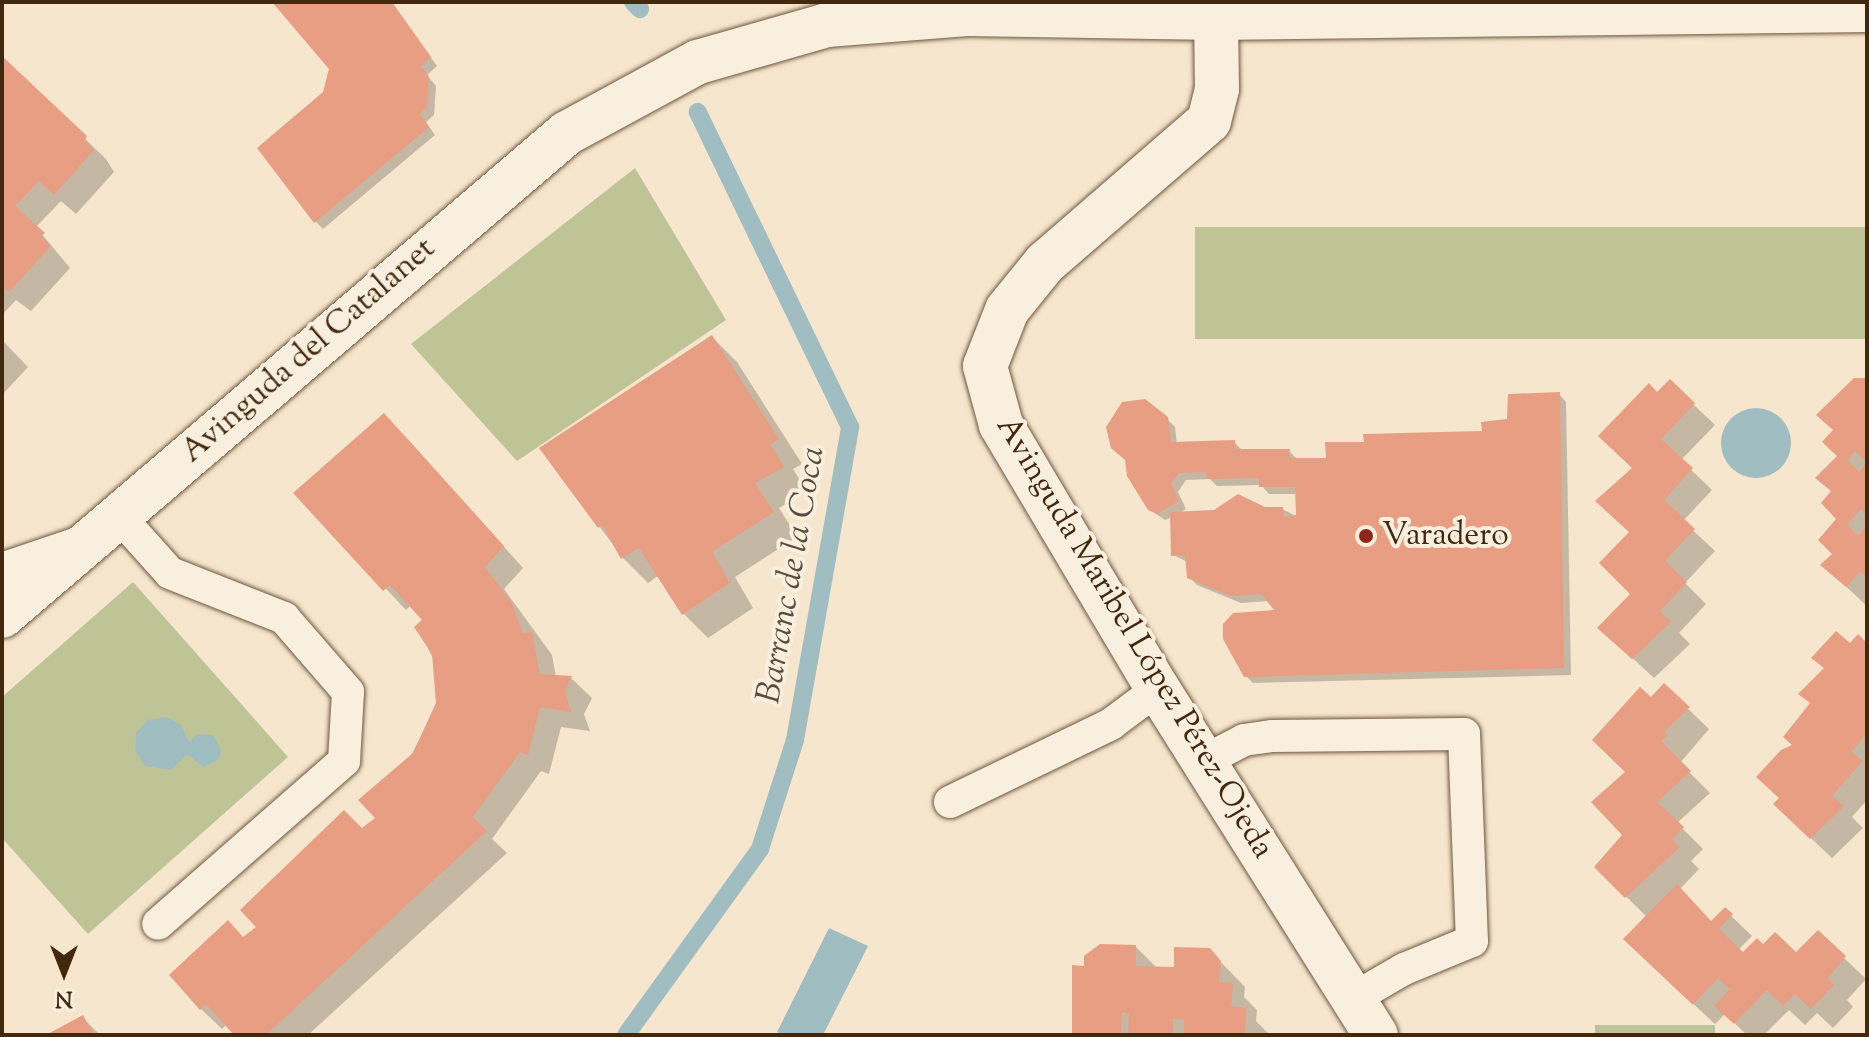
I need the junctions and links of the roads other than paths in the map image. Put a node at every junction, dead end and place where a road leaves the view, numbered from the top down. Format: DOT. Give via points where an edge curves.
graph roads {
  1 [pos="1867,10"];
  2 [pos="1216,18"];
  3 [pos="119,516"];
  4 [pos="79,549"];
  5 [pos="2,575"];
  6 [pos="2,616"];
  7 [pos="1158,689"];
  8 [pos="1204,761"];
  9 [pos="950,802"];
  10 [pos="158,924"];
  11 [pos="1354,998"];
  12 [pos="1376,1035"];
  1 -- 2 [label="street, Avinguda del Catalanet"];
  2 -- 3 [label="street, Avinguda del Catalanet" via="967,14 827,25 698,62 567,133"];
  2 -- 7 [label="street, Avinguda Maribel López Pérez-Ojeda" via="1217,89 1209,121 1045,263 1007,310 985,366 1001,425"];
  3 -- 4 [label="street, Avinguda del Catalanet"];
  3 -- 10 [label="lane" via="170,573 284,618 348,692 344,761"];
  4 -- 5 [label="street"];
  4 -- 6 [label="street, Avinguda del Catalanet"];
  7 -- 8 [label="street, Avinguda Maribel López Pérez-Ojeda"];
  7 -- 9 [label="lane" via="1111,724"];
  8 -- 11 [label="street, Avinguda Maribel López Pérez-Ojeda"];
  8 -- 11 [label="lane" via="1244,740 1273,736 1464,734 1472,941 1404,969"];
  11 -- 12 [label="street, Avinguda Maribel López Pérez-Ojeda"];
}
